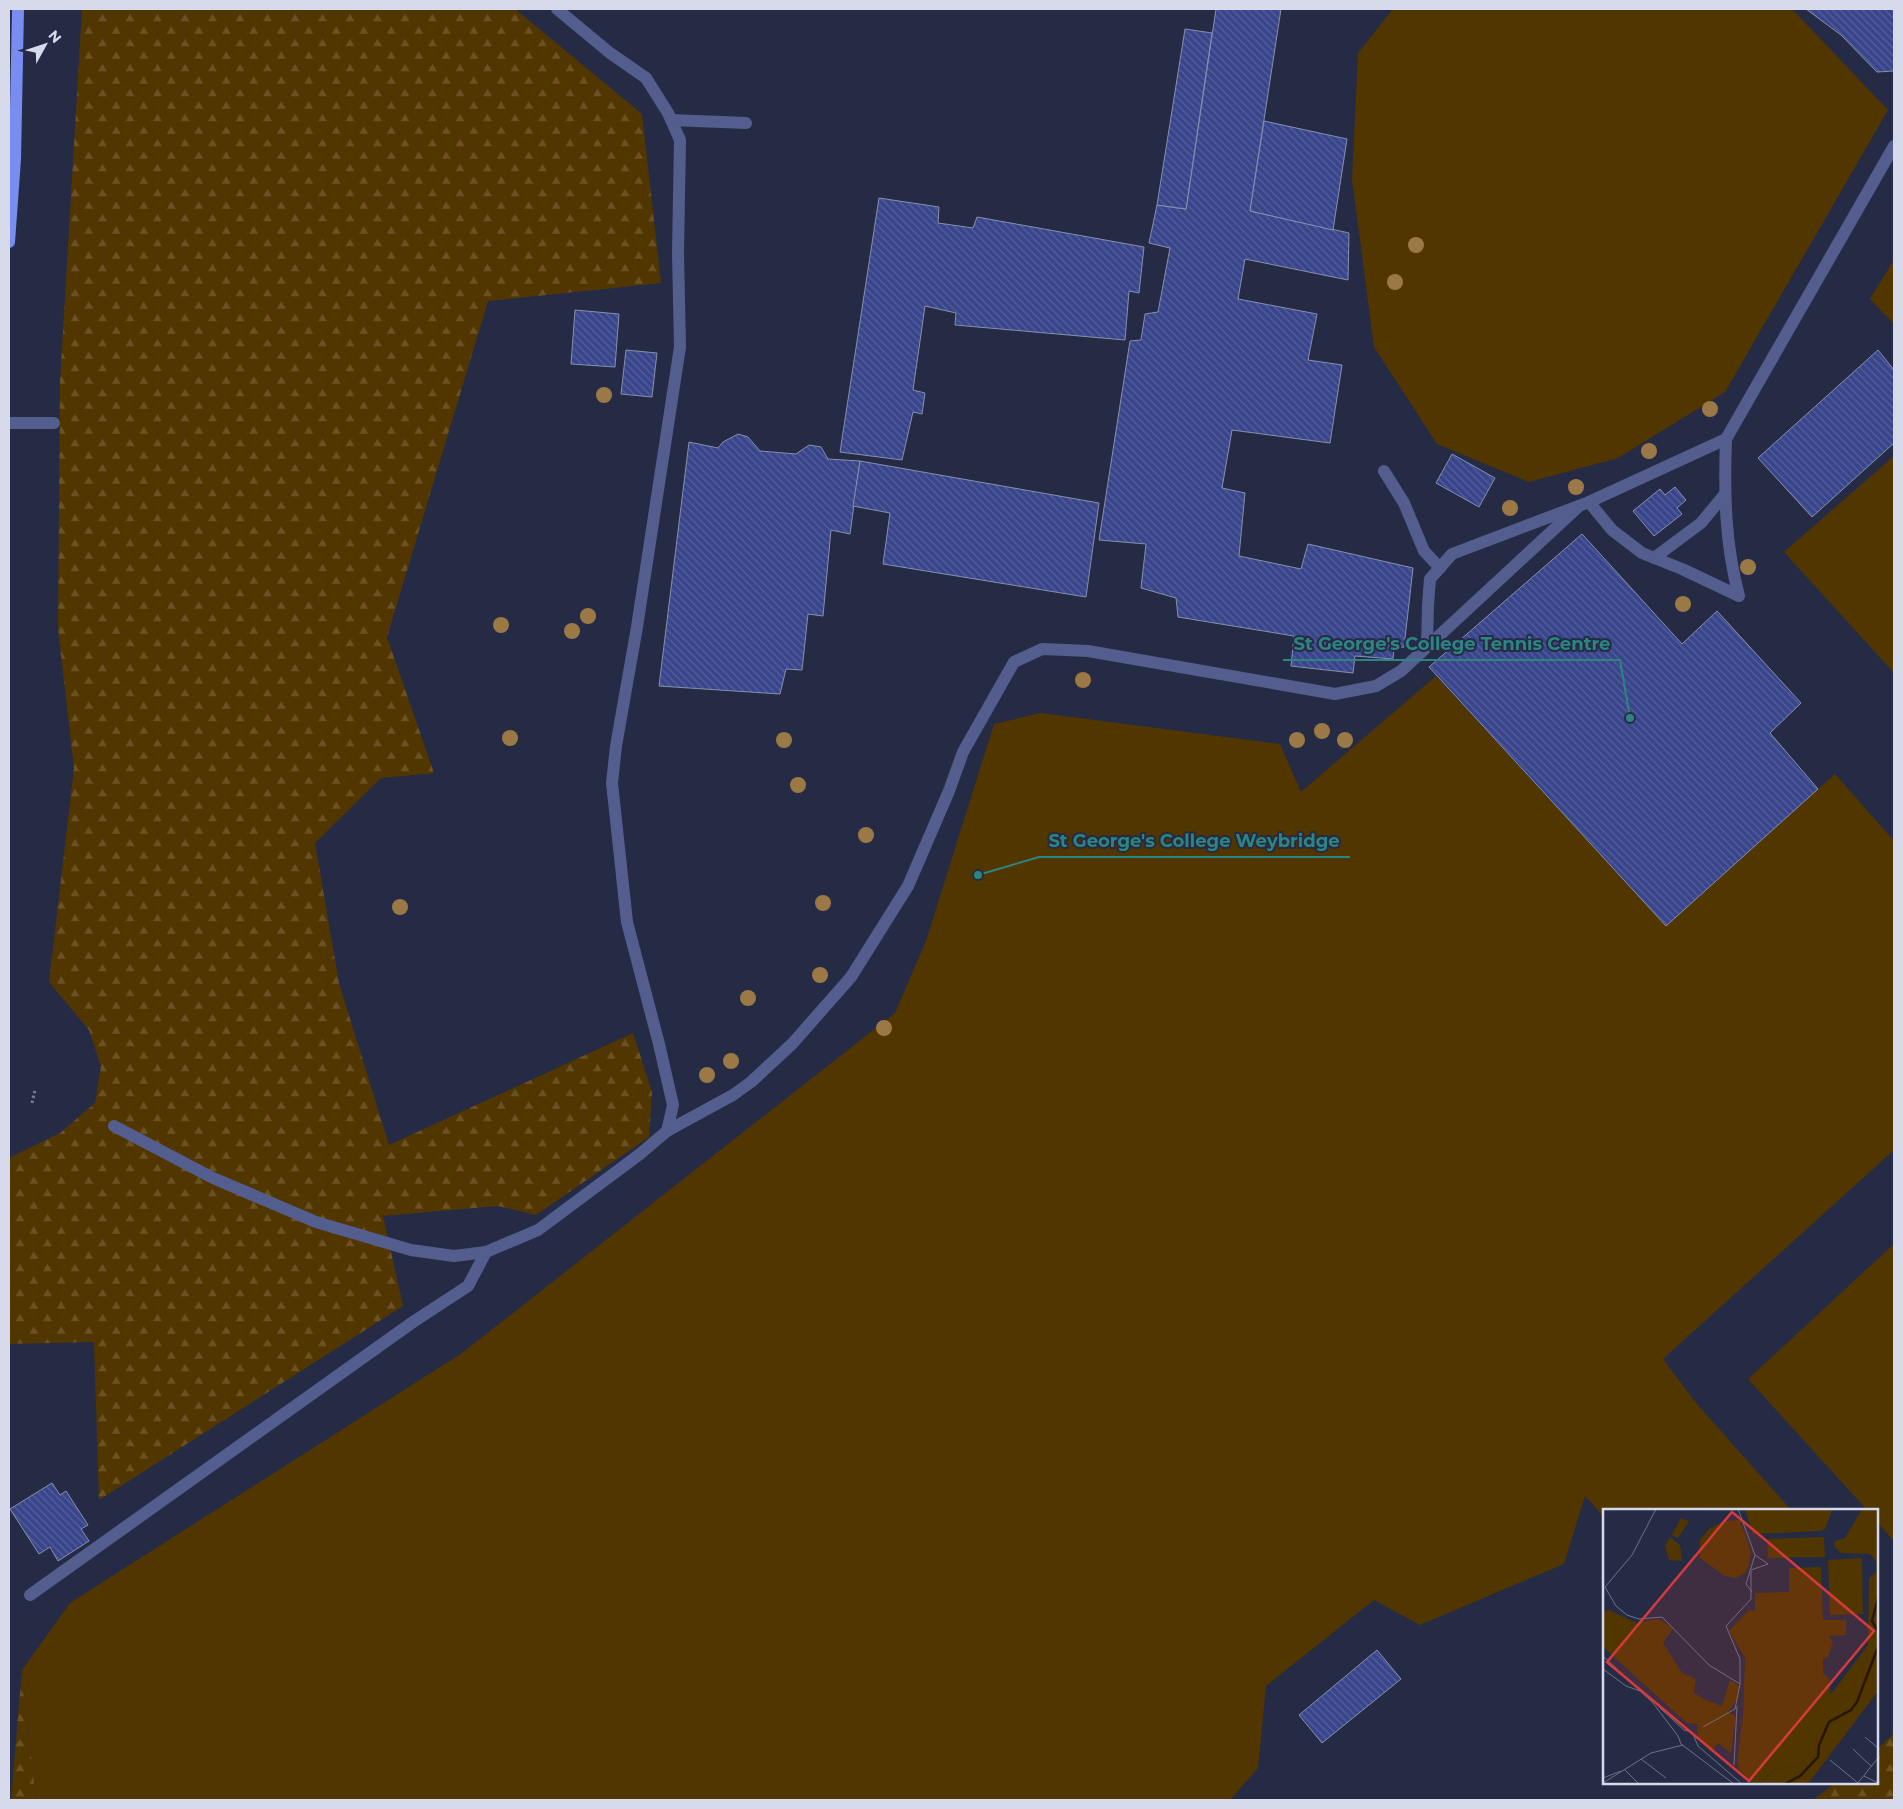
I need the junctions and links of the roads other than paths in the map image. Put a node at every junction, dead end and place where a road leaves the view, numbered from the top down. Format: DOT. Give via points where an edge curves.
graph roads {
  1 [pos="18,9"];
  2 [pos="557,9"];
  3 [pos="671,120"];
  4 [pos="746,123"];
  5 [pos="1894,146"];
  6 [pos="9,242"];
  7 [pos="9,423"];
  8 [pos="54,423"];
  9 [pos="1726,439"];
  10 [pos="1384,471"];
  11 [pos="1726,494"];
  12 [pos="1584,504"];
  13 [pos="1654,558"];
  14 [pos="1440,568"];
  15 [pos="1428,646"];
  16 [pos="114,1126"];
  17 [pos="667,1131"];
  18 [pos="486,1252"];
  19 [pos="30,1595"];
  1 -- 6 [label="main road" via="15,159"];
  2 -- 3 [label="lane" via="646,78"];
  3 -- 4 [label="lane"];
  3 -- 17 [label="lane" via="680,140 680,346 612,783 627,922 673,1105"];
  5 -- 9 [label="lane"];
  7 -- 8 [label="lane"];
  9 -- 11 [label="lane"];
  9 -- 12 [label="lane"];
  10 -- 14 [label="lane" via="1404,503 1424,551"];
  11 -- 13 [label="lane" via="1701,523"];
  11 -- 13 [label="lane" via="1731,566 1739,596"];
  12 -- 13 [label="lane" via="1612,530"];
  12 -- 14 [label="lane" via="1452,554"];
  12 -- 15 [label="lane"];
  14 -- 15 [label="lane" via="1430,579"];
  15 -- 17 [label="lane" via="1401,671 1376,686 1335,694 1088,651 1042,649 1014,662 963,752 950,791 908,886 851,977 792,1044 751,1082"];
  16 -- 18 [label="lane" via="213,1178 316,1222 411,1250 454,1256"];
  17 -- 18 [label="lane" via="538,1230"];
  18 -- 19 [label="lane" via="468,1286"];
}
